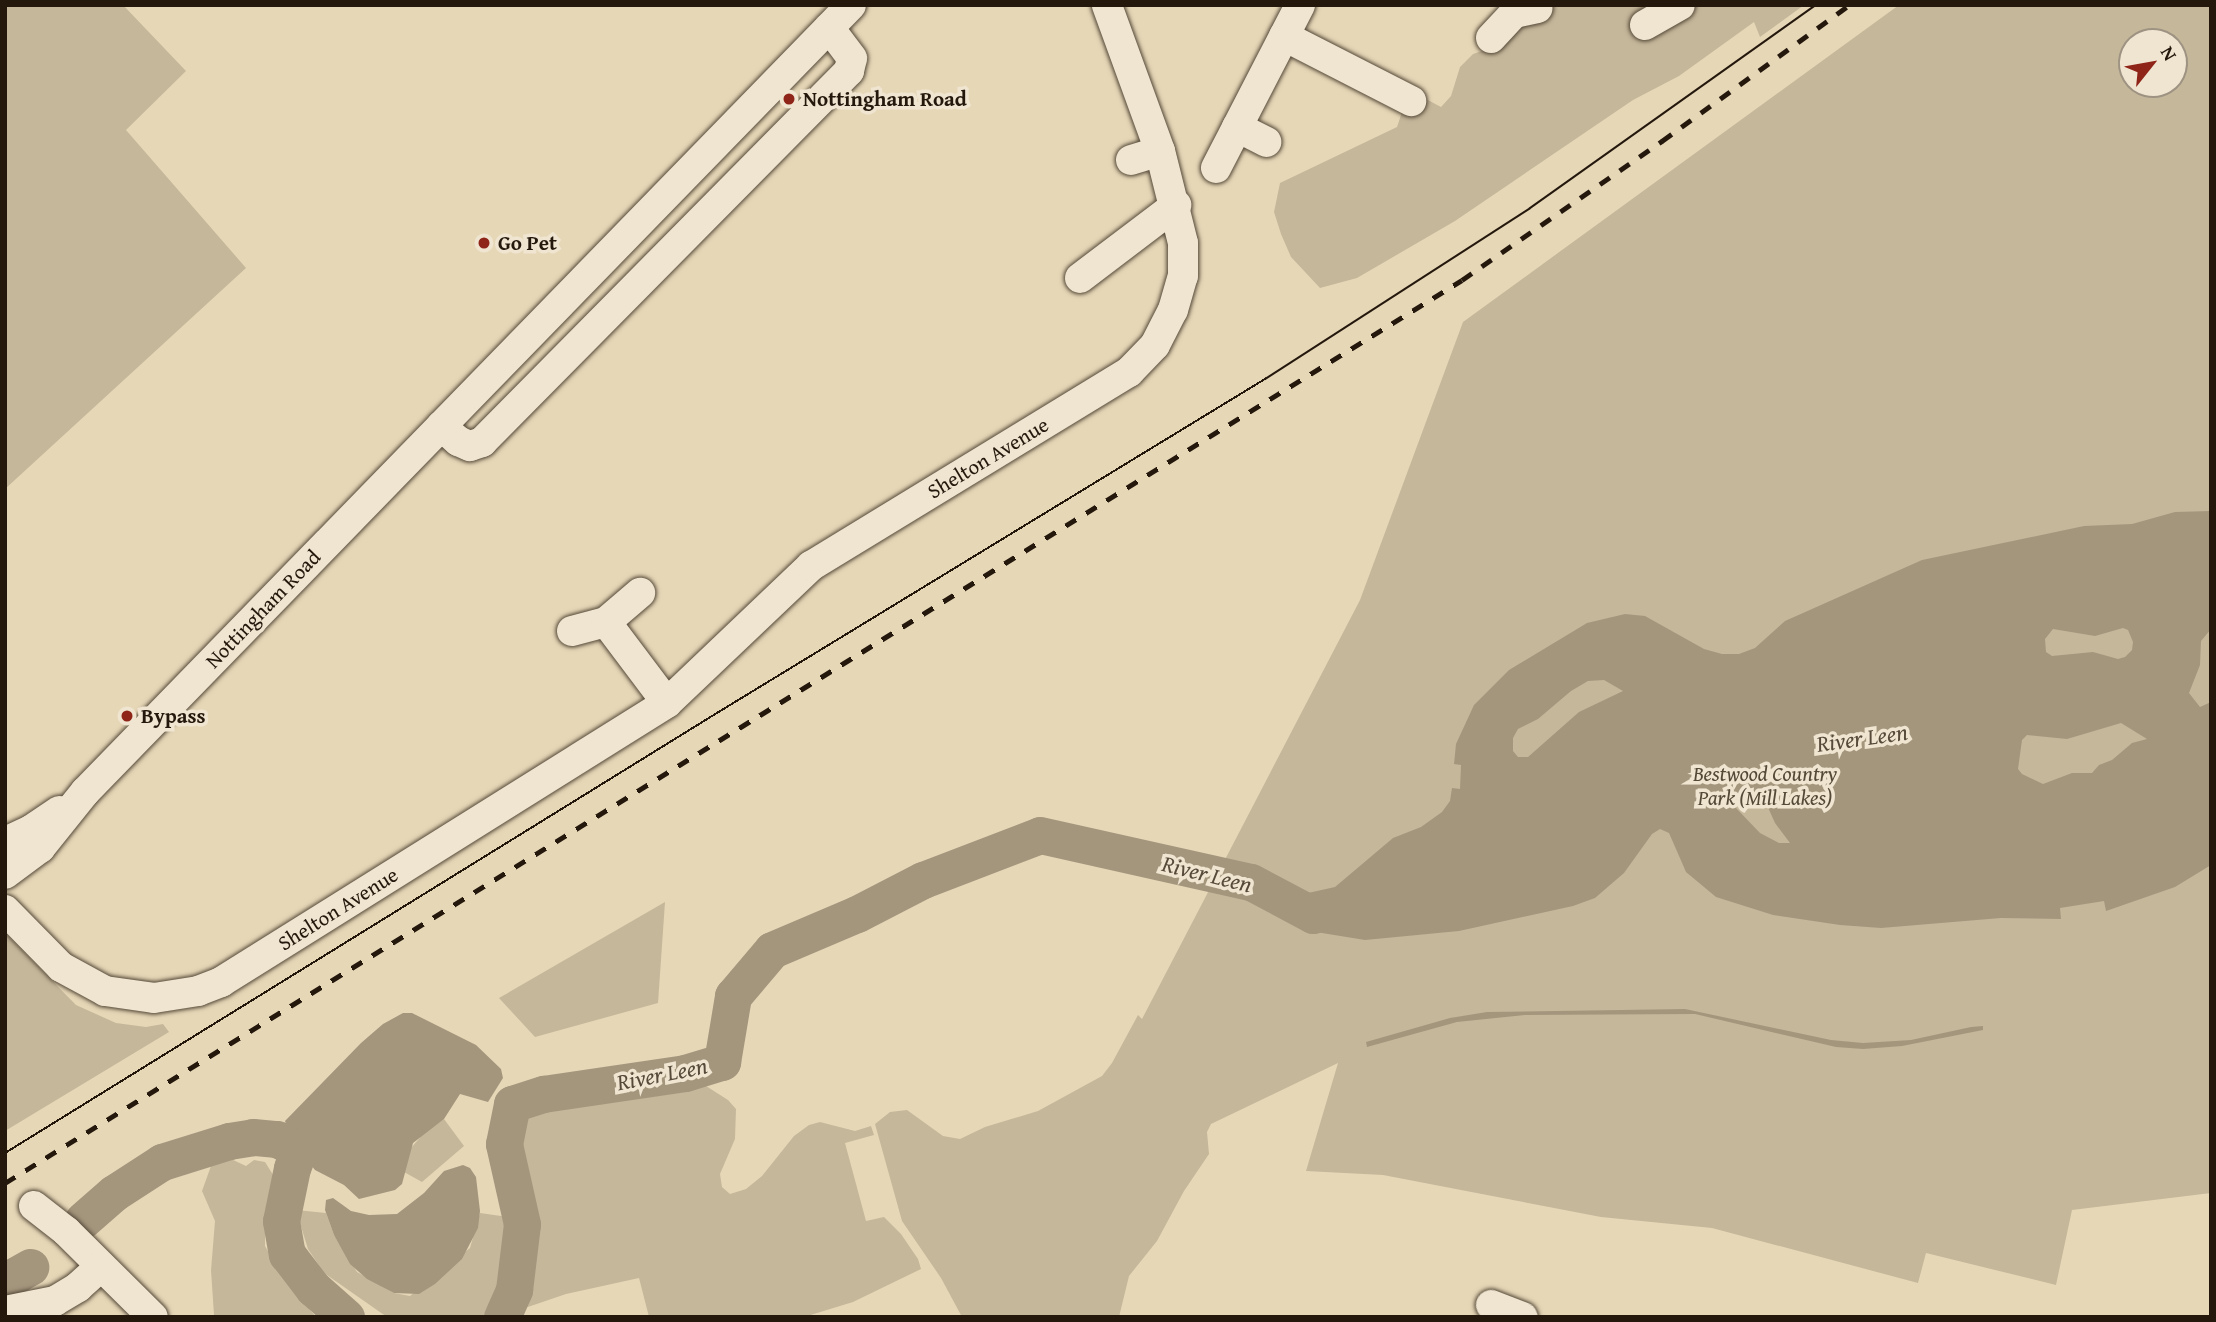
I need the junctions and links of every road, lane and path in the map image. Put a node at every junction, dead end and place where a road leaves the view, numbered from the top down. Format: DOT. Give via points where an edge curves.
graph roads {
  1 [pos="851,5"];
  2 [pos="1107,5"];
  3 [pos="1680,5"];
  4 [pos="1297,6"];
  5 [pos="1520,9"];
  6 [pos="1645,25"];
  7 [pos="829,28"];
  8 [pos="1284,36"];
  9 [pos="1491,38"];
  10 [pos="1411,101"];
  11 [pos="1237,127"];
  12 [pos="1266,142"];
  13 [pos="1160,151"];
  14 [pos="1131,160"];
  15 [pos="1216,168"];
  16 [pos="1176,205"];
  17 [pos="1080,278"];
  18 [pos="442,426"];
  19 [pos="639,593"];
  20 [pos="606,622"];
  21 [pos="572,631"];
  22 [pos="667,703"];
  23 [pos="85,792"];
  24 [pos="5,842"];
  25 [pos="5,874"];
  26 [pos="5,910"];
  27 [pos="34,1206"];
  28 [pos="101,1266"];
  29 [pos="1491,1305"];
  30 [pos="5,1311"];
  31 [pos="153,1317"];
  32 [pos="1523,1317"];
  1 -- 7 [label="street, Nottingham Road"];
  2 -- 13 [label="street, Shelton Avenue"];
  3 -- 6 [label="street"];
  4 -- 8 [label="street"];
  5 -- 9 [label="street"];
  7 -- 18 [label="street, Nottingham Road"];
  7 -- 18 [label="street" via="852,58 849,71 482,442 470,446"];
  8 -- 10 [label="street"];
  8 -- 11 [label="street"];
  11 -- 12 [label="street"];
  11 -- 15 [label="street"];
  13 -- 14 [label="street"];
  13 -- 16 [label="street, Shelton Avenue"];
  16 -- 17 [label="street"];
  16 -- 22 [label="street, Shelton Avenue" via="1183,276 1173,310 1155,345 1129,372 811,566"];
  18 -- 23 [label="street, Nottingham Road"];
  19 -- 20 [label="street"];
  20 -- 21 [label="street"];
  20 -- 22 [label="street"];
  22 -- 26 [label="street, Shelton Avenue" via="243,969 198,991 154,998 91,986 61,967"];
  23 -- 24 [label="street, Nottingham Road" via="31,830"];
  23 -- 25 [label="street, Nottingham Road" via="28,860"];
  27 -- 28 [label="street"];
  28 -- 30 [label="street" via="55,1301"];
  28 -- 31 [label="street"];
  29 -- 32 [label="street"];
}
